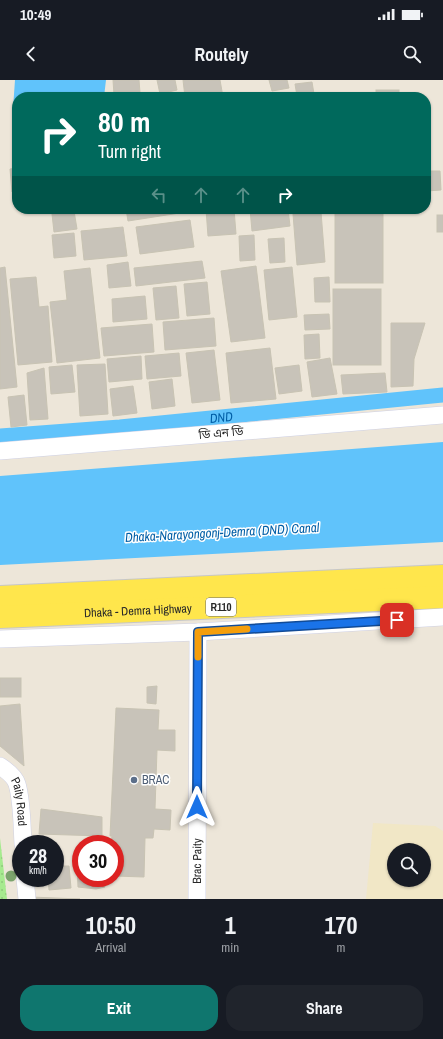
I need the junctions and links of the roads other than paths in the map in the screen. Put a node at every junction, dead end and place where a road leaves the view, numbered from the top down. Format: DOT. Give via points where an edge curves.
graph roads {
  1 [pos="443,415"];
  2 [pos="0,451"];
  3 [pos="443,576"];
  4 [pos="0,596"];
  5 [pos="443,597"];
  6 [pos="0,617"];
  7 [pos="443,617"];
  8 [pos="198,632"];
  9 [pos="0,639"];
  10 [pos="0,766"];
  11 [pos="22,835"];
  12 [pos="26,887"];
  13 [pos="27,899"];
  14 [pos="197,899"];
  1 -- 2 [label="street, ডি এন ডি"];
  3 -- 4 [label="main road, Dhaka - Demra Highway / R110"];
  5 -- 6 [label="main road, Dhaka - Demra Highway / R110"];
  7 -- 8 [label="street"];
  8 -- 9 [label="street"];
  8 -- 14 [label="street, Brac Paity"];
  10 -- 11 [label="street, Paity Road" via="17,782"];
  12 -- 13 [label="street"];
}
